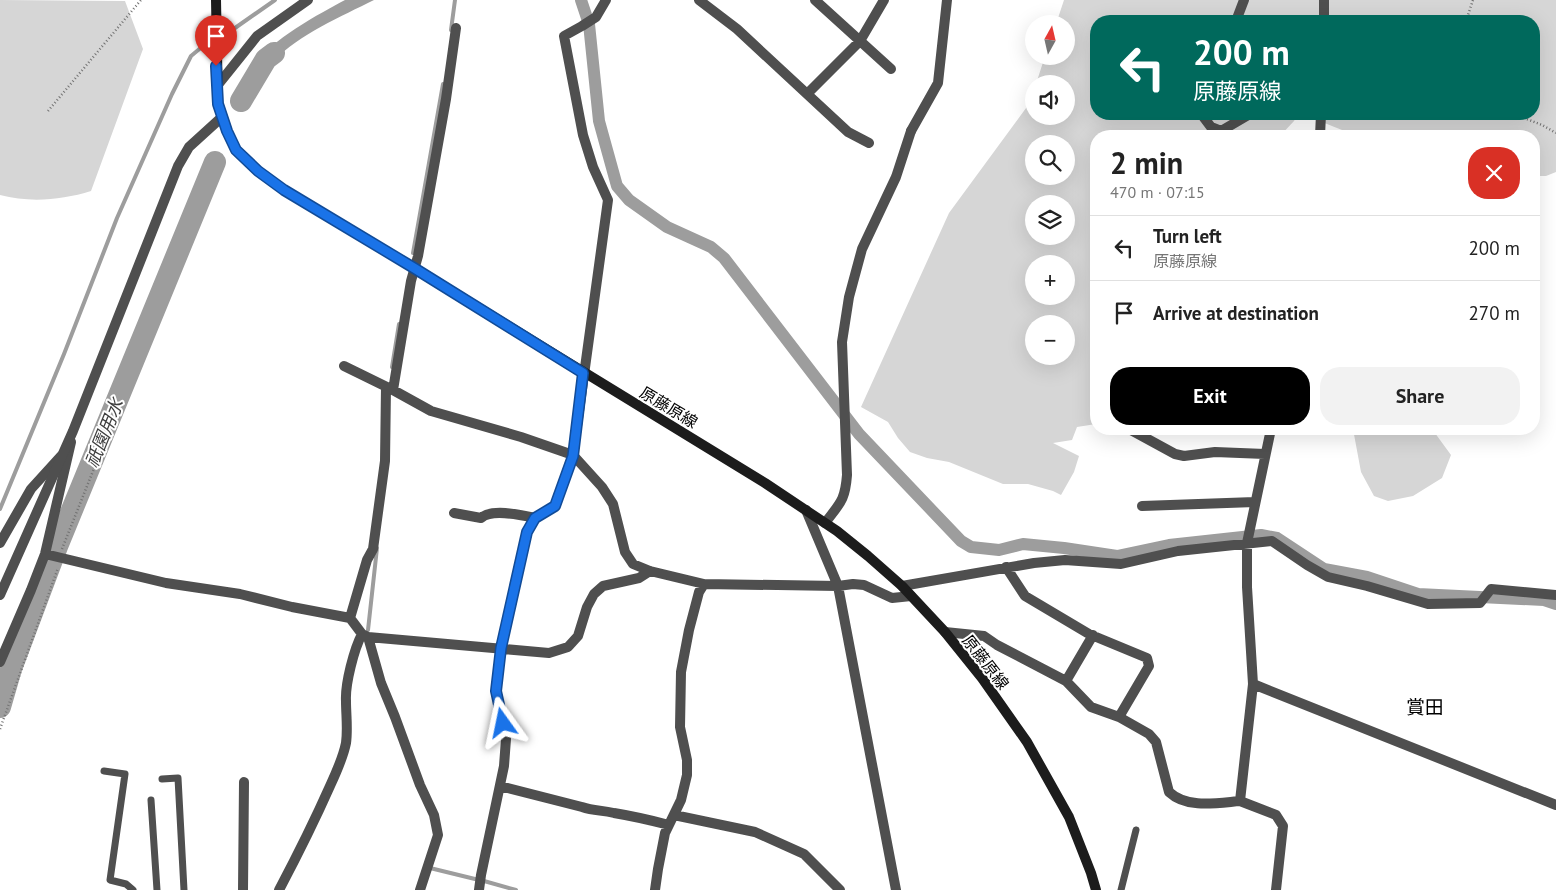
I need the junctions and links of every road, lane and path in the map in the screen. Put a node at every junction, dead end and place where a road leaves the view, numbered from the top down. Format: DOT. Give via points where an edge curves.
graph roads {
  1 [pos="141,0"];
  2 [pos="216,0"];
  3 [pos="308,0"];
  4 [pos="606,0"];
  5 [pos="699,0"];
  6 [pos="815,0"];
  7 [pos="884,0"];
  8 [pos="947,0"];
  9 [pos="1244,0"];
  10 [pos="1324,0"];
  11 [pos="1473,0"];
  12 [pos="1238,15"];
  13 [pos="1324,15"];
  14 [pos="1468,15"];
  15 [pos="456,28"];
  16 [pos="860,41"];
  17 [pos="891,69"];
  18 [pos="217,86"];
  19 [pos="807,94"];
  20 [pos="48,111"];
  21 [pos="222,117"];
  22 [pos="1205,120"];
  23 [pos="1240,120"];
  24 [pos="1529,120"];
  25 [pos="1218,130"];
  26 [pos="1223,130"];
  27 [pos="1556,133"];
  28 [pos="869,143"];
  29 [pos="414,268"];
  30 [pos="344,366"];
  31 [pos="583,373"];
  32 [pos="389,388"];
  33 [pos="73,431"];
  34 [pos="1140,435"];
  35 [pos="1269,435"];
  36 [pos="64,453"];
  37 [pos="1265,454"];
  38 [pos="573,456"];
  39 [pos="95,466"];
  40 [pos="1255,502"];
  41 [pos="1142,506"];
  42 [pos="806,510"];
  43 [pos="454,513"];
  44 [pos="535,518"];
  45 [pos="825,523"];
  46 [pos="0,543"];
  47 [pos="1247,543"];
  48 [pos="54,555"];
  49 [pos="1006,567"];
  50 [pos="650,571"];
  51 [pos="704,584"];
  52 [pos="838,586"];
  53 [pos="902,586"];
  54 [pos="0,595"];
  55 [pos="1556,595"];
  56 [pos="911,596"];
  57 [pos="350,618"];
  58 [pos="945,632"];
  59 [pos="1093,635"];
  60 [pos="365,636"];
  61 [pos="501,648"];
  62 [pos="0,662"];
  63 [pos="1066,681"];
  64 [pos="1253,684"];
  65 [pos="1119,717"];
  66 [pos="0,729"];
  67 [pos="104,771"];
  68 [pos="162,779"];
  69 [pos="244,782"];
  70 [pos="500,786"];
  71 [pos="151,800"];
  72 [pos="1240,801"];
  73 [pos="1556,805"];
  74 [pos="674,815"];
  75 [pos="669,825"];
  76 [pos="1136,830"];
  77 [pos="133,890"];
  78 [pos="157,890"];
  79 [pos="184,890"];
  80 [pos="234,890"];
  81 [pos="245,890"];
  82 [pos="279,890"];
  83 [pos="420,890"];
  84 [pos="479,890"];
  85 [pos="655,890"];
  86 [pos="840,890"];
  87 [pos="896,890"];
  88 [pos="1096,890"];
  89 [pos="1121,890"];
  90 [pos="1276,890"];
  1 -- 20 [label="path"];
  2 -- 18 [label="main road, 原藤原線"];
  3 -- 18 [label="street" via="256,36"];
  4 -- 31 [label="street" via="596,17 564,36 583,135 608,200"];
  5 -- 19 [label="street" via="737,29"];
  6 -- 16 [label="street"];
  7 -- 16 [label="street"];
  8 -- 45 [label="street" via="938,83 911,131 896,177 862,248 849,297 842,342 846,491"];
  9 -- 12 [label="street"];
  10 -- 13 [label="street"];
  11 -- 14 [label="path"];
  15 -- 29 [label="street"];
  16 -- 17 [label="street"];
  16 -- 19 [label="street"];
  18 -- 21 [label="main road, 原藤原線"];
  19 -- 28 [label="street" via="848,132"];
  21 -- 29 [label="main road, 原藤原線" via="236,150 258,171"];
  21 -- 33 [label="street" via="189,147 178,166"];
  22 -- 25 [label="street" via="1211,128"];
  23 -- 26 [label="street"];
  24 -- 27 [label="path"];
  29 -- 31 [label="main road, 原藤原線"];
  29 -- 32 [label="street"];
  30 -- 32 [label="street"];
  31 -- 38 [label="street"];
  31 -- 42 [label="main road, 原藤原線"];
  32 -- 38 [label="street" via="431,411"];
  32 -- 57 [label="street" via="385,461 373,550"];
  33 -- 36 [label="street"];
  33 -- 48 [label="street"];
  34 -- 37 [label="street" via="1184,456 1215,452"];
  35 -- 37 [label="street"];
  36 -- 46 [label="street" via="30,489"];
  36 -- 54 [label="street"];
  37 -- 40 [label="street"];
  38 -- 44 [label="street" via="555,506"];
  38 -- 50 [label="street" via="614,504 625,552 633,564"];
  39 -- 48 [label="path" via="61,552"];
  40 -- 41 [label="street"];
  40 -- 47 [label="street"];
  42 -- 45 [label="main road, 原藤原線"];
  42 -- 52 [label="street"];
  43 -- 44 [label="street" via="481,518 485,514 510,513"];
  44 -- 61 [label="street" via="527,532"];
  45 -- 53 [label="main road, 原藤原線"];
  47 -- 49 [label="street" via="1178,551 1120,564 1065,560"];
  47 -- 55 [label="street" via="1272,541 1328,577 1428,604 1480,603 1491,589"];
  47 -- 64 [label="street"];
  48 -- 57 [label="street" via="166,583 240,594"];
  48 -- 62 [label="street"];
  48 -- 66 [label="path"];
  49 -- 53 [label="street"];
  49 -- 59 [label="street" via="1026,596"];
  50 -- 51 [label="street"];
  50 -- 61 [label="street" via="639,578 603,586 594,594 578,636 568,647 549,653"];
  51 -- 52 [label="street"];
  51 -- 74 [label="street" via="689,630 682,672 680,726 687,775 682,800"];
  52 -- 56 [label="street" via="864,585 892,598"];
  52 -- 87 [label="street"];
  53 -- 56 [label="main road, 原藤原線"];
  56 -- 58 [label="main road, 原藤原線"];
  57 -- 60 [label="street"];
  58 -- 63 [label="street" via="984,636"];
  58 -- 88 [label="main road, 原藤原線" via="1027,742 1069,817"];
  59 -- 63 [label="street"];
  59 -- 65 [label="street" via="1147,658 1149,666"];
  60 -- 61 [label="street"];
  60 -- 82 [label="street" via="355,652 346,690 346,744 302,847"];
  60 -- 83 [label="street" via="434,815 438,835"];
  61 -- 70 [label="street" via="496,691 506,739"];
  63 -- 65 [label="street" via="1091,707"];
  64 -- 72 [label="street"];
  64 -- 73 [label="street"];
  65 -- 72 [label="street" via="1149,734 1156,742 1169,792 1176,798 1204,804"];
  67 -- 77 [label="lane" via="125,774 110,880 126,884"];
  68 -- 79 [label="lane" via="178,778"];
  69 -- 81 [label="street"];
  70 -- 75 [label="street" via="594,811 646,818"];
  70 -- 84 [label="street"];
  71 -- 78 [label="lane"];
  72 -- 90 [label="street" via="1276,815 1282,826"];
  74 -- 75 [label="street"];
  74 -- 86 [label="street" via="755,832 804,854"];
  75 -- 85 [label="street"];
  76 -- 89 [label="lane"];
  80 -- 81 [label="street"];
}
